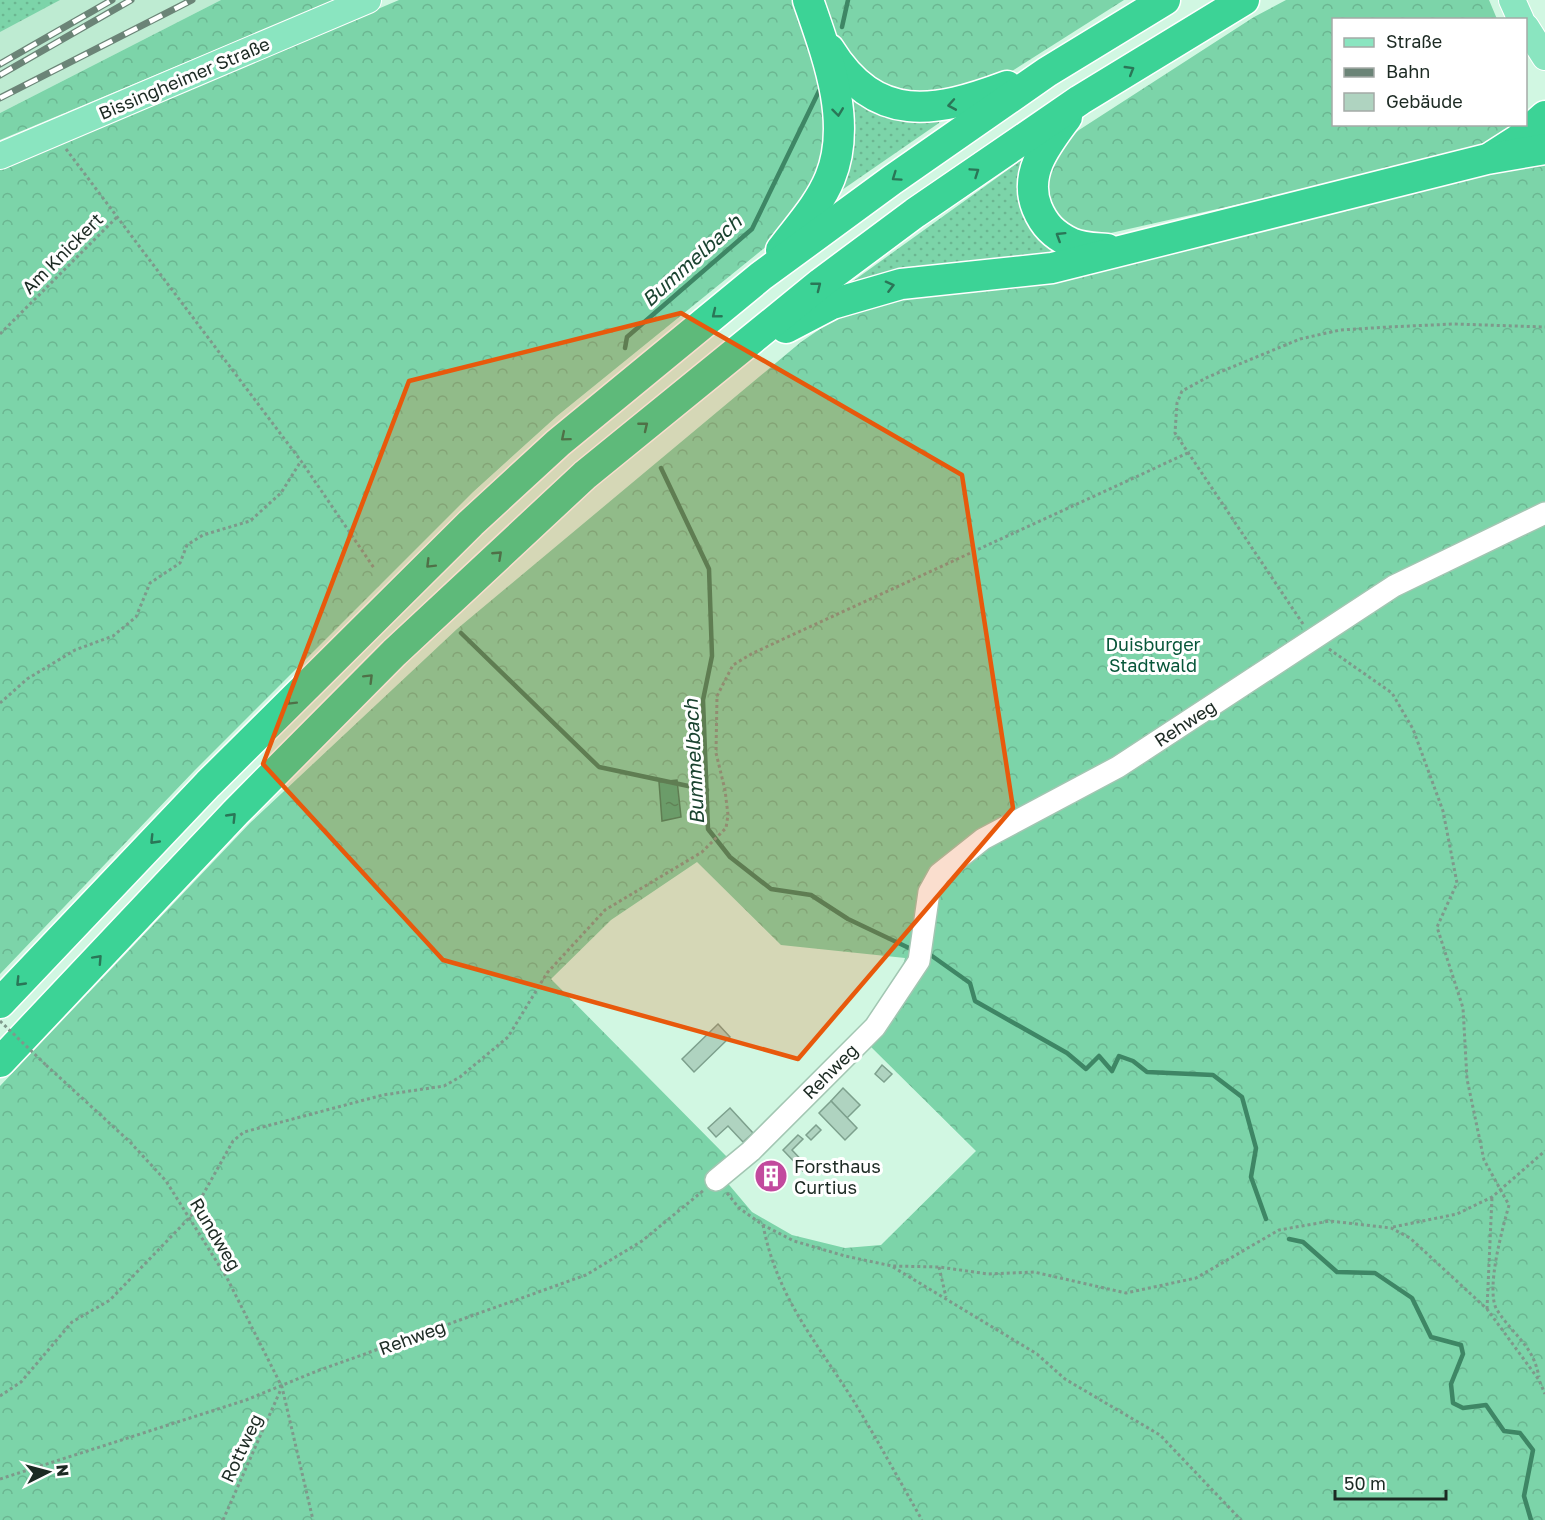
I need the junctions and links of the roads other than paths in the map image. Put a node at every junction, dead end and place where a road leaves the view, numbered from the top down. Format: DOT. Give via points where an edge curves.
graph roads {
  1 [pos="368,0"];
  2 [pos="808,0"];
  3 [pos="1165,0"];
  4 [pos="1244,0"];
  5 [pos="1512,0"];
  6 [pos="1520,18"];
  7 [pos="1527,29"];
  8 [pos="820,35"];
  9 [pos="1545,57"];
  10 [pos="1047,72"];
  11 [pos="1080,100"];
  12 [pos="1545,116"];
  13 [pos="1545,149"];
  14 [pos="0,156"];
  15 [pos="1487,159"];
  16 [pos="1116,251"];
  17 [pos="761,276"];
  18 [pos="723,362"];
  19 [pos="1545,513"];
  20 [pos="0,1003"];
  21 [pos="0,1062"];
  22 [pos="716,1180"];
  1 -- 14 [label="main road, Bissingheimer Straße"];
  2 -- 8 [label="highway"];
  3 -- 10 [label="highway"];
  11 -- 4 [label="highway, one-way"];
  5 -- 6 [label="main road"];
  7 -- 9 [label="main road"];
  10 -- 8 [label="highway, one-way" via="957,105 895,105 857,83"];
  8 -- 17 [label="highway, one-way" via="835,91 838,153 815,205"];
  10 -- 17 [label="highway, one-way"];
  16 -- 11 [label="highway, one-way" via="1073,244 1057,236 1043,224 1033,197 1033,177 1044,149"];
  18 -- 11 [label="highway, one-way" via="915,213"];
  12 -- 15 [label="highway" via="1518,140"];
  13 -- 15 [label="highway"];
  15 -- 16 [label="highway"];
  18 -- 16 [label="highway, one-way" via="832,304 862,294 901,284 1052,268"];
  17 -- 20 [label="highway, one-way" via="558,443 471,523 208,784"];
  21 -- 18 [label="highway, one-way" via="236,812 394,653 585,475"];
  19 -- 22 [label="lane, Rehweg" via="1394,586 1118,767 983,839 939,874 929,892 919,961 875,1027 751,1151"];
}
